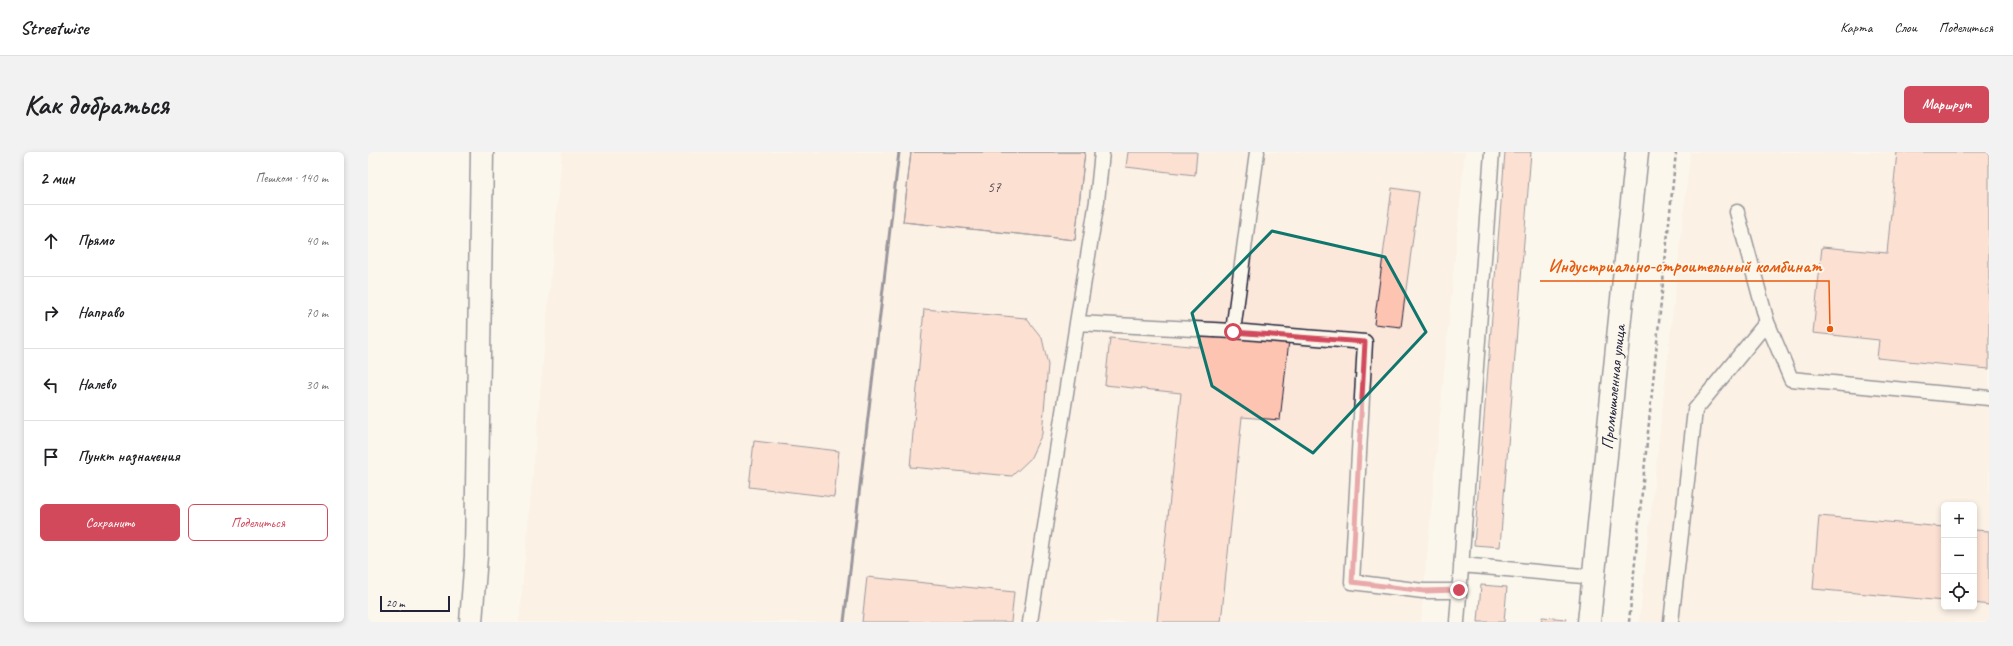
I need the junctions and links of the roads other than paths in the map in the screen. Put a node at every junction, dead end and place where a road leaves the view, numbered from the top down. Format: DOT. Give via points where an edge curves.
graph roads {
  1 [pos="482,152"];
  2 [pos="1102,152"];
  3 [pos="1257,152"];
  4 [pos="1492,152"];
  5 [pos="1637,152"];
  6 [pos="1737,212"];
  7 [pos="1767,322"];
  8 [pos="1077,323"];
  9 [pos="1233,332"];
  10 [pos="1989,398"];
  11 [pos="1461,565"];
  12 [pos="1594,577"];
  13 [pos="1459,590"];
  14 [pos="471,622"];
  15 [pos="1030,622"];
  16 [pos="1456,622"];
  17 [pos="1589,622"];
  18 [pos="1671,622"];
  1 -- 14 [label="street" via="476,556"];
  2 -- 8 [label="lane" via="1097,201"];
  3 -- 9 [label="lane"];
  4 -- 11 [label="lane"];
  5 -- 12 [label="street, Промышленная улица"];
  6 -- 7 [label="lane"];
  7 -- 10 [label="lane" via="1791,379"];
  7 -- 18 [label="lane" via="1695,410"];
  8 -- 9 [label="lane"];
  8 -- 15 [label="lane"];
  9 -- 13 [label="lane" via="1365,342 1352,582 1424,591"];
  11 -- 12 [label="lane"];
  11 -- 13 [label="lane"];
  12 -- 17 [label="street, Промышленная улица"];
  13 -- 16 [label="lane"];
}
